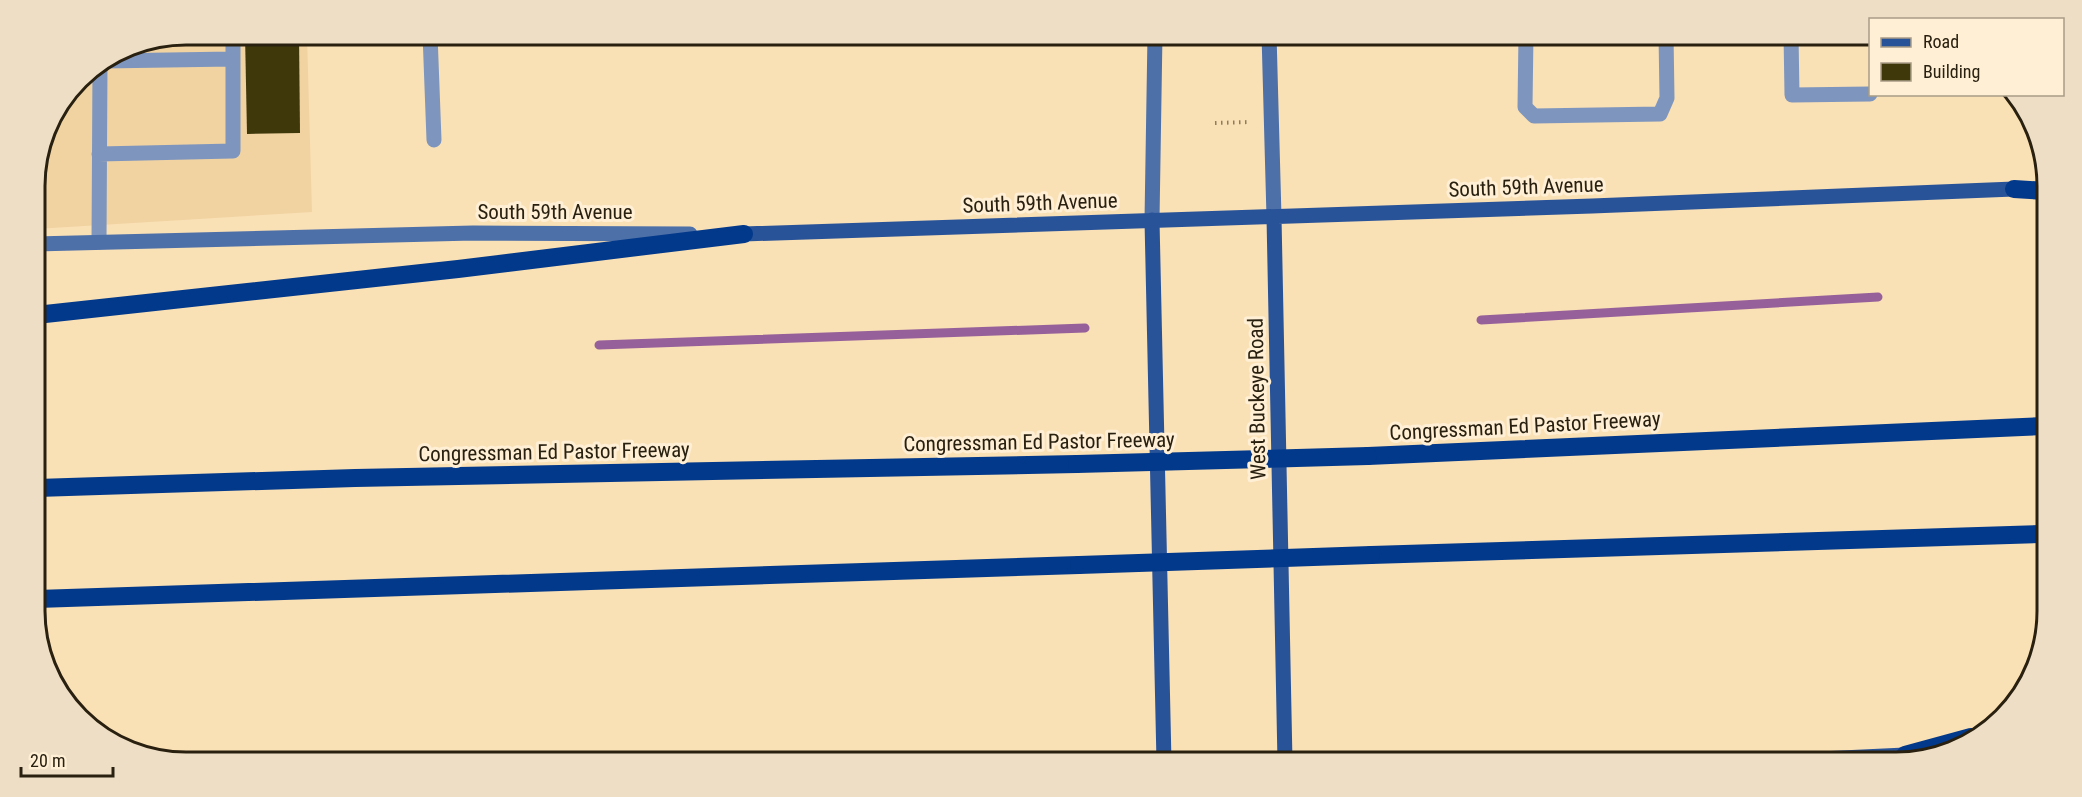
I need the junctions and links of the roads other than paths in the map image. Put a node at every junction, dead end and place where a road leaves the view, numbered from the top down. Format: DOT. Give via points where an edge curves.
graph roads {
  1 [pos="232,45"];
  2 [pos="430,45"];
  3 [pos="1155,45"];
  4 [pos="1269,45"];
  5 [pos="1526,45"];
  6 [pos="1666,45"];
  7 [pos="1791,45"];
  8 [pos="232,59"];
  9 [pos="119,62"];
  10 [pos="102,73"];
  11 [pos="1869,94"];
  12 [pos="434,140"];
  13 [pos="99,154"];
  14 [pos="2037,187"];
  15 [pos="2014,189"];
  16 [pos="2037,190"];
  17 [pos="1274,217"];
  18 [pos="1152,220"];
  19 [pos="744,234"];
  20 [pos="99,242"];
  21 [pos="45,244"];
  22 [pos="45,314"];
  23 [pos="2037,426"];
  24 [pos="45,488"];
  25 [pos="2037,534"];
  26 [pos="45,599"];
  27 [pos="1164,752"];
  28 [pos="1285,752"];
  1 -- 8 [label="lane"];
  2 -- 12 [label="lane"];
  3 -- 18 [label="main road"];
  4 -- 17 [label="main road, West Buckeye Road"];
  5 -- 6 [label="lane" via="1525,106 1534,116 1589,117 1660,114 1667,98"];
  7 -- 11 [label="lane" via="1792,95"];
  8 -- 9 [label="lane"];
  8 -- 13 [label="lane" via="233,151"];
  10 -- 13 [label="lane"];
  13 -- 20 [label="lane"];
  14 -- 15 [label="main road, South 59th Avenue"];
  15 -- 16 [label="highway"];
  15 -- 17 [label="main road, South 59th Avenue"];
  17 -- 18 [label="main road, South 59th Avenue"];
  17 -- 28 [label="main road, West Buckeye Road"];
  18 -- 19 [label="main road, South 59th Avenue"];
  18 -- 27 [label="main road"];
  19 -- 20 [label="main road, South 59th Avenue" via="473,233"];
  19 -- 22 [label="highway"];
  20 -- 21 [label="main road, South 59th Avenue"];
  23 -- 24 [label="highway, Congressman Ed Pastor Freeway, bridge" via="1368,456"];
  25 -- 26 [label="highway, bridge"];
}
